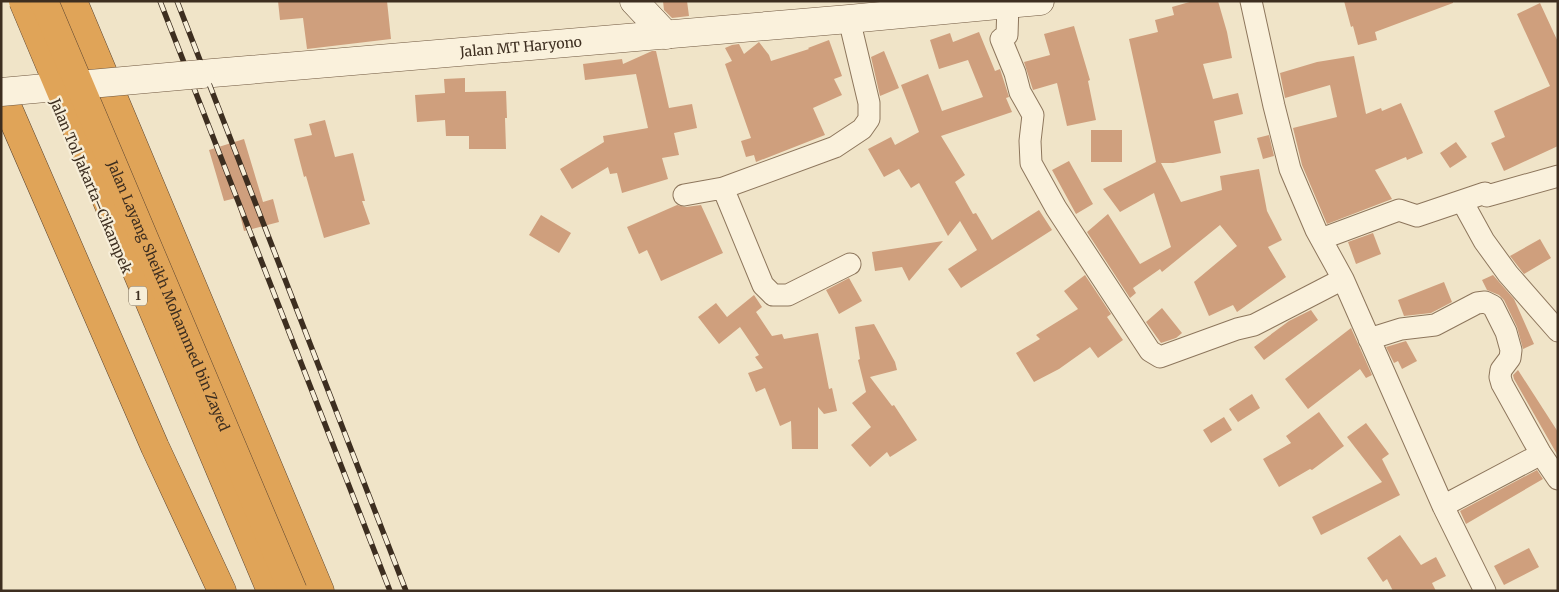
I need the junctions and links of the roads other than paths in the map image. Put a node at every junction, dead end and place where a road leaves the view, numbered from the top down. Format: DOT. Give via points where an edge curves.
graph roads {
  1 [pos="11,1"];
  2 [pos="23,1"];
  3 [pos="44,1"];
  4 [pos="73,1"];
  5 [pos="634,1"];
  6 [pos="1040,1"];
  7 [pos="1251,1"];
  8 [pos="1008,5"];
  9 [pos="849,19"];
  10 [pos="666,35"];
  11 [pos="1,92"];
  12 [pos="1558,176"];
  13 [pos="723,188"];
  14 [pos="684,195"];
  15 [pos="1462,201"];
  16 [pos="1321,239"];
  17 [pos="850,264"];
  18 [pos="1343,279"];
  19 [pos="1558,331"];
  20 [pos="1369,339"];
  21 [pos="1541,454"];
  22 [pos="1558,479"];
  23 [pos="1443,506"];
  24 [pos="222,591"];
  25 [pos="265,591"];
  26 [pos="271,591"];
  27 [pos="293,591"];
  28 [pos="320,591"];
  29 [pos="1486,591"];
  1 -- 25 [label="highway, Jalan Tol Jakarta–Cikampek / 1"];
  2 -- 26 [label="highway, Jalan Layang Sheikh Mohammed bin Zayed / 1, bridge"];
  3 -- 27 [label="highway, Jalan Layang Sheikh Mohammed bin Zayed / 1, bridge"];
  4 -- 28 [label="highway"];
  5 -- 10 [label="main road"];
  6 -- 8 [label="main road, Jalan MT Haryono"];
  7 -- 16 [label="street" via="1290,169"];
  8 -- 9 [label="main road, Jalan MT Haryono"];
  8 -- 18 [label="street" via="1007,35 1001,39 1020,92 1033,115 1031,163 1056,208 1150,351 1160,357 1254,325"];
  9 -- 10 [label="main road, Jalan MT Haryono"];
  9 -- 13 [label="street" via="869,103 869,119 862,129 835,147"];
  10 -- 11 [label="main road, Jalan MT Haryono, bridge"];
  11 -- 24 [label="highway" via="155,447"];
  12 -- 15 [label="street"];
  13 -- 14 [label="street"];
  13 -- 17 [label="street" via="763,285 773,295 788,295"];
  15 -- 16 [label="street" via="1416,216 1399,210"];
  15 -- 19 [label="street" via="1484,241 1508,274"];
  16 -- 18 [label="street"];
  18 -- 20 [label="street"];
  20 -- 21 [label="street" via="1401,329 1434,325 1477,303 1493,306 1511,350 1500,377"];
  20 -- 23 [label="street"];
  21 -- 22 [label="street"];
  21 -- 23 [label="street"];
  23 -- 29 [label="street"];
}
